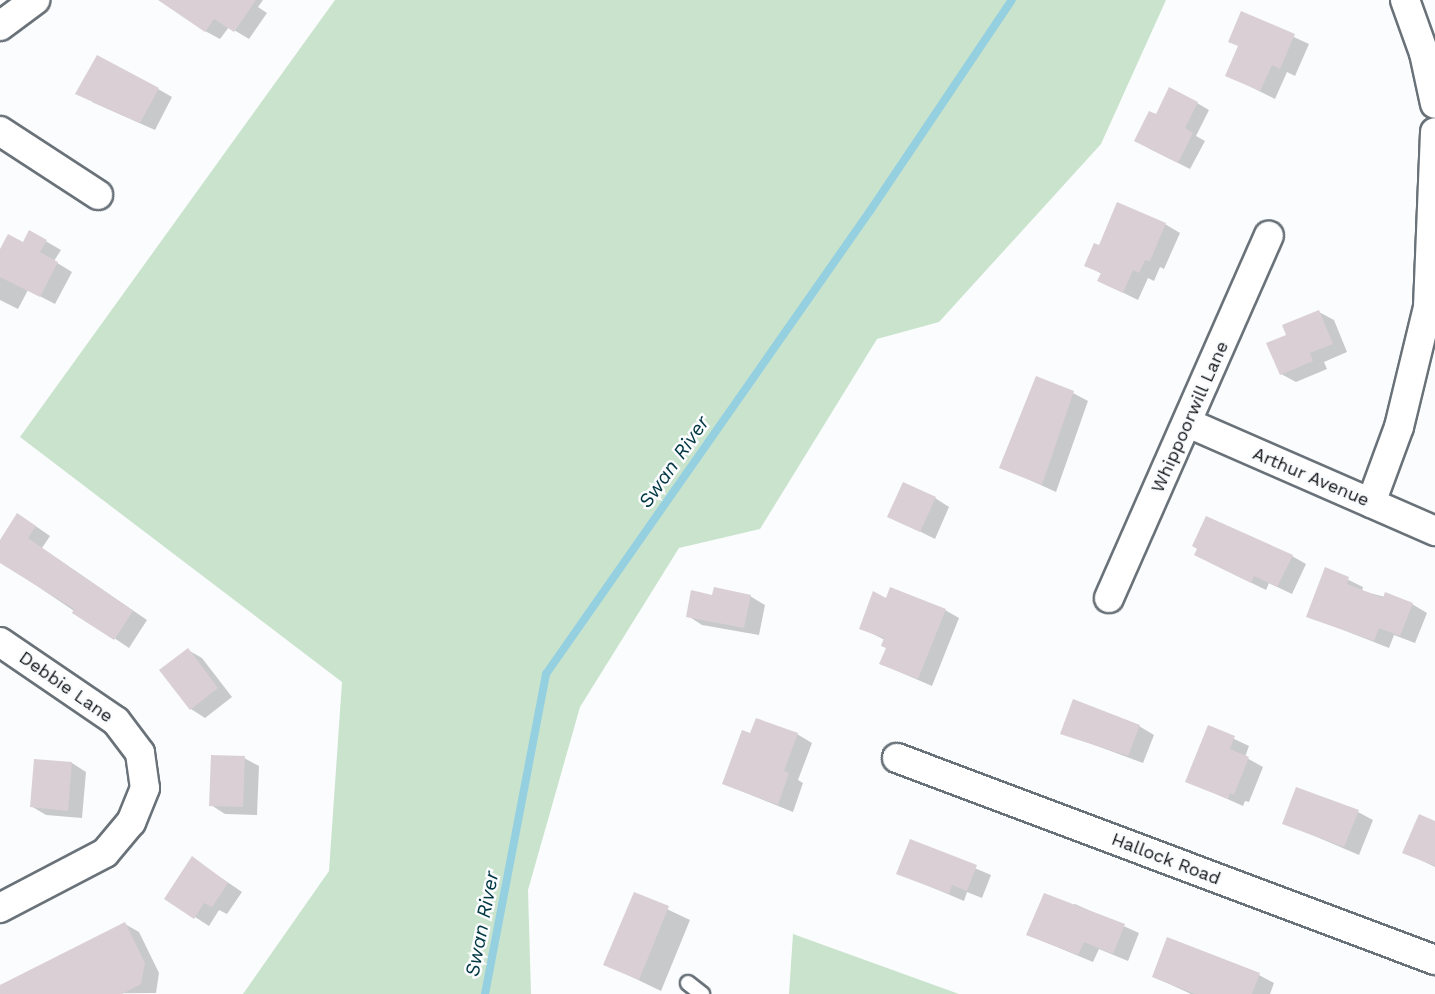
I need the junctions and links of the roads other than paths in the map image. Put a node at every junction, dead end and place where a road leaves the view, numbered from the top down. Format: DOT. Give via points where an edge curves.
graph roads {
  1 [pos="35,0"];
  2 [pos="1405,0"];
  3 [pos="0,26"];
  4 [pos="1435,104"];
  5 [pos="0,131"];
  6 [pos="1435,132"];
  7 [pos="98,195"];
  8 [pos="1269,236"];
  9 [pos="1188,423"];
  10 [pos="1371,503"];
  11 [pos="1435,531"];
  12 [pos="1109,598"];
  13 [pos="0,642"];
  14 [pos="897,758"];
  15 [pos="0,908"];
  16 [pos="1435,960"];
  17 [pos="688,983"];
  18 [pos="702,994"];
  1 -- 3 [label="street"];
  2 -- 4 [label="street" via="1424,53"];
  5 -- 7 [label="street"];
  6 -- 10 [label="street" via="1428,308 1400,427"];
  8 -- 9 [label="street, Whippoorwill Lane"];
  9 -- 10 [label="street, Arthur Avenue"];
  9 -- 12 [label="street, Whippoorwill Lane"];
  10 -- 11 [label="street, Arthur Avenue"];
  13 -- 15 [label="street, Debbie Lane" via="116,721 140,753 145,788 131,822 105,853"];
  14 -- 16 [label="street, Hallock Road"];
  17 -- 18 [label="lane"];
}
